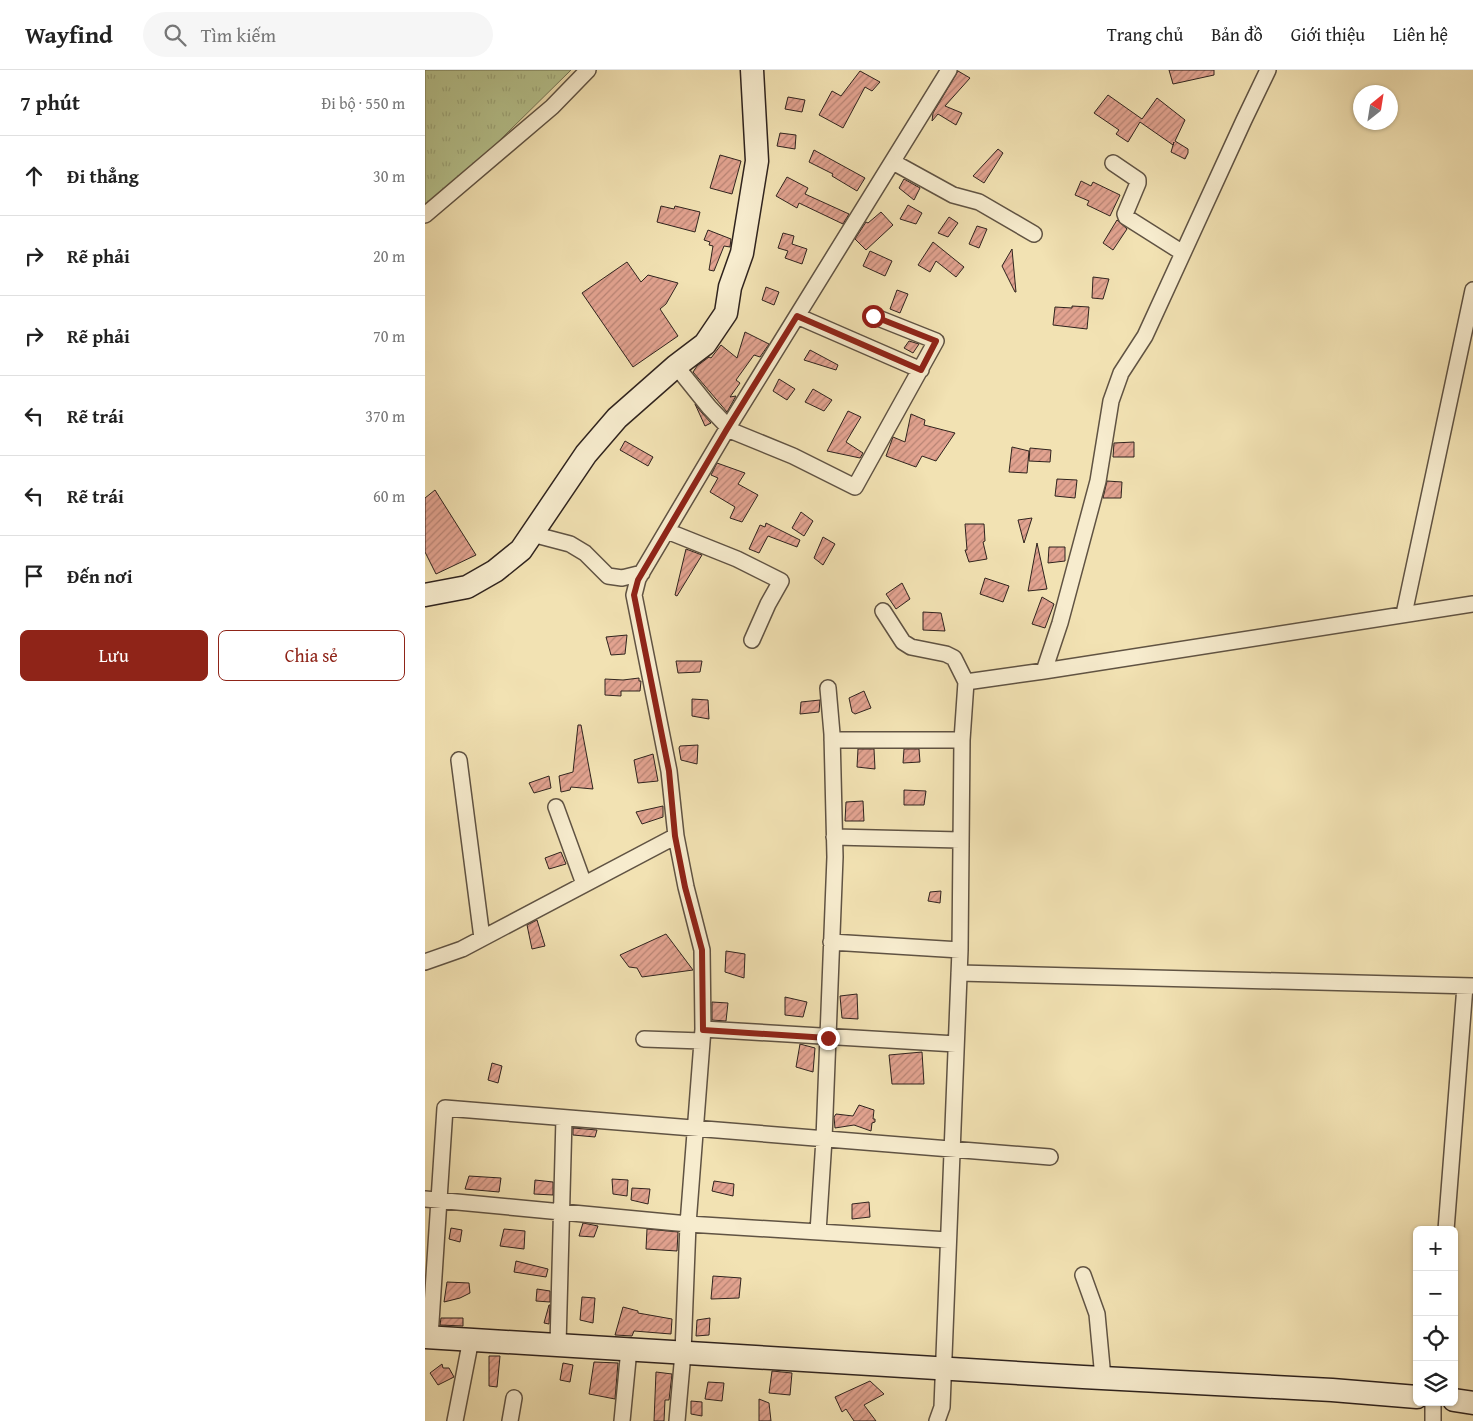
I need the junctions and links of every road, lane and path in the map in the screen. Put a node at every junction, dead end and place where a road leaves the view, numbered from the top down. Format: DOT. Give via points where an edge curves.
graph roads {
  1 [pos="588,70"];
  2 [pos="751,70"];
  3 [pos="949,70"];
  4 [pos="1268,70"];
  5 [pos="893,162"];
  6 [pos="1113,164"];
  7 [pos="425,215"];
  8 [pos="1034,234"];
  9 [pos="1183,254"];
  10 [pos="1473,290"];
  11 [pos="797,316"];
  12 [pos="873,316"];
  13 [pos="676,366"];
  14 [pos="921,370"];
  15 [pos="728,428"];
  16 [pos="667,530"];
  17 [pos="532,534"];
  18 [pos="642,573"];
  19 [pos="613,578"];
  20 [pos="425,595"];
  21 [pos="634,595"];
  22 [pos="1473,604"];
  23 [pos="883,611"];
  24 [pos="1404,614"];
  25 [pos="752,640"];
  26 [pos="1044,672"];
  27 [pos="966,682"];
  28 [pos="828,688"];
  29 [pos="832,740"];
  30 [pos="962,740"];
  31 [pos="459,760"];
  32 [pos="556,807"];
  33 [pos="675,836"];
  34 [pos="834,837"];
  35 [pos="961,840"];
  36 [pos="584,884"];
  37 [pos="482,938"];
  38 [pos="831,942"];
  39 [pos="960,950"];
  40 [pos="425,962"];
  41 [pos="959,973"];
  42 [pos="1469,986"];
  43 [pos="702,1035"];
  44 [pos="828,1038"];
  45 [pos="644,1039"];
  46 [pos="956,1044"];
  47 [pos="564,1118"];
  48 [pos="695,1128"];
  49 [pos="824,1139"];
  50 [pos="952,1149"];
  51 [pos="1051,1157"];
  52 [pos="432,1199"];
  53 [pos="561,1212"];
  54 [pos="688,1224"];
  55 [pos="1446,1226"];
  56 [pos="818,1232"];
  57 [pos="948,1240"];
  58 [pos="1083,1275"];
  59 [pos="428,1337"];
  60 [pos="471,1339"];
  61 [pos="558,1345"];
  62 [pos="629,1349"];
  63 [pos="683,1352"];
  64 [pos="943,1368"];
  65 [pos="1103,1378"];
  66 [pos="1413,1397"];
  67 [pos="514,1398"];
  68 [pos="1458,1401"];
  69 [pos="1473,1403"];
  70 [pos="1433,1406"];
  71 [pos="455,1421"];
  72 [pos="509,1421"];
  73 [pos="622,1421"];
  74 [pos="677,1421"];
  75 [pos="937,1421"];
  76 [pos="1433,1421"];
  1 -- 7 [label="street" via="552,107"];
  2 -- 13 [label="street" via="757,161 742,253 726,313 705,344"];
  3 -- 5 [label="street"];
  4 -- 9 [label="street"];
  5 -- 8 [label="street" via="953,195 979,202"];
  5 -- 11 [label="street"];
  6 -- 9 [label="street" via="1138,180 1125,214 1127,217"];
  9 -- 26 [label="street" via="1145,336 1121,372 1111,402 1098,481"];
  10 -- 24 [label="street"];
  11 -- 14 [label="street"];
  11 -- 15 [label="street"];
  12 -- 14 [label="street" via="936,341"];
  13 -- 15 [label="street"];
  13 -- 17 [label="street" via="617,418 586,454"];
  14 -- 15 [label="street" via="855,486"];
  15 -- 16 [label="street"];
  16 -- 18 [label="street"];
  16 -- 25 [label="street" via="781,581"];
  17 -- 19 [label="street" via="577,548"];
  17 -- 20 [label="street" via="521,550 495,571 467,587"];
  18 -- 19 [label="street"];
  18 -- 21 [label="street"];
  19 -- 21 [label="street"];
  21 -- 33 [label="street" via="669,771"];
  22 -- 24 [label="street"];
  23 -- 27 [label="street" via="903,642 954,658"];
  24 -- 26 [label="street"];
  26 -- 27 [label="street"];
  27 -- 30 [label="street"];
  28 -- 29 [label="street"];
  29 -- 30 [label="street"];
  29 -- 34 [label="street"];
  30 -- 35 [label="street"];
  31 -- 37 [label="street"];
  32 -- 36 [label="street"];
  33 -- 36 [label="street"];
  33 -- 43 [label="street" via="702,950"];
  34 -- 35 [label="street"];
  34 -- 38 [label="street"];
  35 -- 39 [label="street"];
  36 -- 37 [label="street"];
  37 -- 40 [label="street"];
  38 -- 39 [label="street"];
  38 -- 44 [label="street"];
  39 -- 41 [label="street"];
  41 -- 42 [label="street"];
  41 -- 46 [label="street"];
  42 -- 55 [label="street"];
  43 -- 44 [label="street"];
  43 -- 45 [label="street"];
  43 -- 48 [label="street"];
  44 -- 46 [label="street"];
  44 -- 49 [label="street"];
  46 -- 50 [label="street"];
  47 -- 48 [label="street"];
  47 -- 52 [label="street" via="445,1108"];
  47 -- 53 [label="street"];
  48 -- 49 [label="street"];
  48 -- 54 [label="street"];
  49 -- 50 [label="street"];
  49 -- 56 [label="street"];
  50 -- 51 [label="street"];
  50 -- 57 [label="street"];
  52 -- 53 [label="street"];
  52 -- 59 [label="street"];
  53 -- 54 [label="street"];
  53 -- 61 [label="street"];
  54 -- 56 [label="street"];
  54 -- 63 [label="street"];
  56 -- 57 [label="street"];
  57 -- 64 [label="street"];
  58 -- 65 [label="street" via="1097,1314"];
  59 -- 60 [label="street"];
  60 -- 61 [label="street"];
  60 -- 71 [label="street"];
  61 -- 62 [label="street"];
  62 -- 63 [label="street"];
  62 -- 73 [label="street"];
  63 -- 64 [label="street"];
  63 -- 74 [label="street"];
  64 -- 65 [label="street"];
  64 -- 75 [label="street" via="942,1407"];
  65 -- 66 [label="street"];
  67 -- 72 [label="street"];
  68 -- 69 [label="street"];
  70 -- 76 [label="street"];
}
